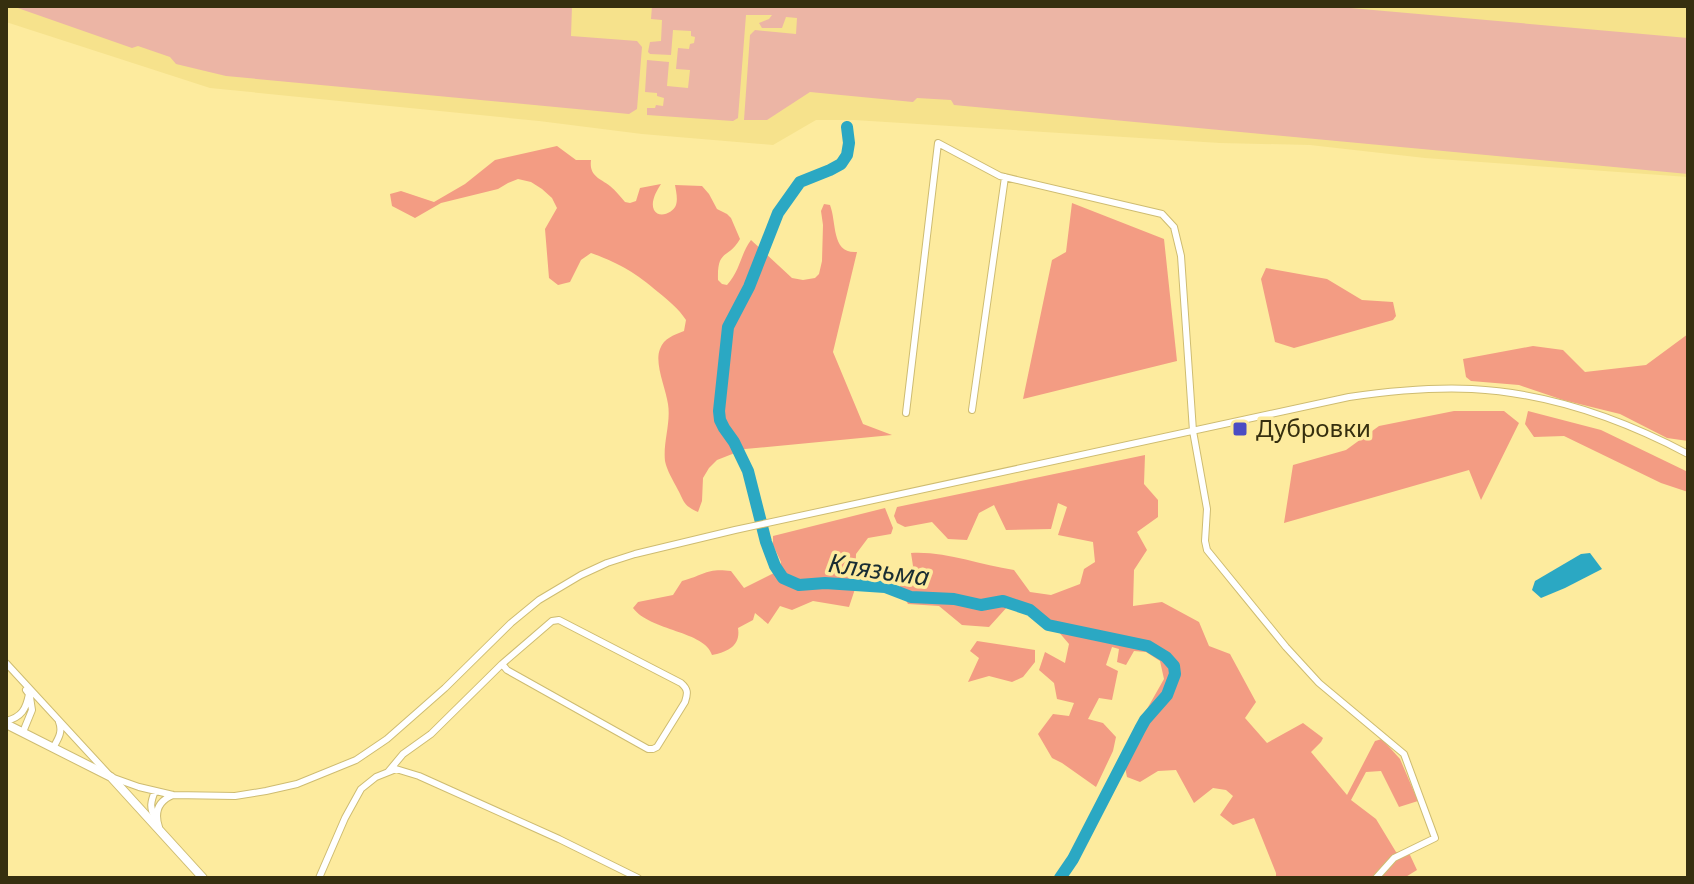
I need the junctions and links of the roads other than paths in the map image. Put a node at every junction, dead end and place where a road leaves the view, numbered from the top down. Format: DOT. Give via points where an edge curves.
graph roads {
  1 [pos="1005,177"];
  2 [pos="972,410"];
  3 [pos="906,413"];
  4 [pos="1193,431"];
  5 [pos="1688,454"];
  6 [pos="6,663"];
  7 [pos="502,664"];
  8 [pos="20,680"];
  9 [pos="29,694"];
  10 [pos="58,721"];
  11 [pos="6,722"];
  12 [pos="23,732"];
  13 [pos="53,748"];
  14 [pos="388,772"];
  15 [pos="111,777"];
  16 [pos="139,787"];
  17 [pos="155,791"];
  18 [pos="173,795"];
  19 [pos="136,803"];
  20 [pos="155,818"];
  21 [pos="160,831"];
  22 [pos="203,878"];
  23 [pos="319,878"];
  24 [pos="638,878"];
  25 [pos="1376,878"];
  1 -- 2 [label="street"];
  1 -- 3 [label="street" via="938,143"];
  1 -- 4 [label="street" via="1162,214 1174,227 1181,256"];
  4 -- 5 [label="street" via="1349,397 1473,389 1596,414"];
  4 -- 18 [label="street" via="635,554 581,575 539,600 434,698 356,760 266,791"];
  4 -- 25 [label="street" via="1207,509 1207,550 1311,674 1404,754 1435,838 1394,858"];
  6 -- 8 [label="street"];
  7 -- 7 [label="street" via="559,620 681,683 688,694 657,747 648,749"];
  7 -- 14 [label="street"];
  8 -- 9 [label="street"];
  8 -- 10 [label="street"];
  9 -- 11 [label="street" via="26,708"];
  9 -- 12 [label="street" via="32,710"];
  10 -- 13 [label="street" via="61,728"];
  10 -- 15 [label="street"];
  11 -- 12 [label="street"];
  12 -- 13 [label="street"];
  13 -- 15 [label="street"];
  14 -- 23 [label="street" via="361,789"];
  14 -- 24 [label="street" via="419,776"];
  15 -- 16 [label="street"];
  15 -- 19 [label="street"];
  16 -- 17 [label="street"];
  16 -- 19 [label="street"];
  17 -- 18 [label="street"];
  17 -- 20 [label="street"];
  18 -- 20 [label="street" via="160,803"];
  19 -- 21 [label="street"];
  20 -- 21 [label="street"];
  21 -- 22 [label="street"];
}
